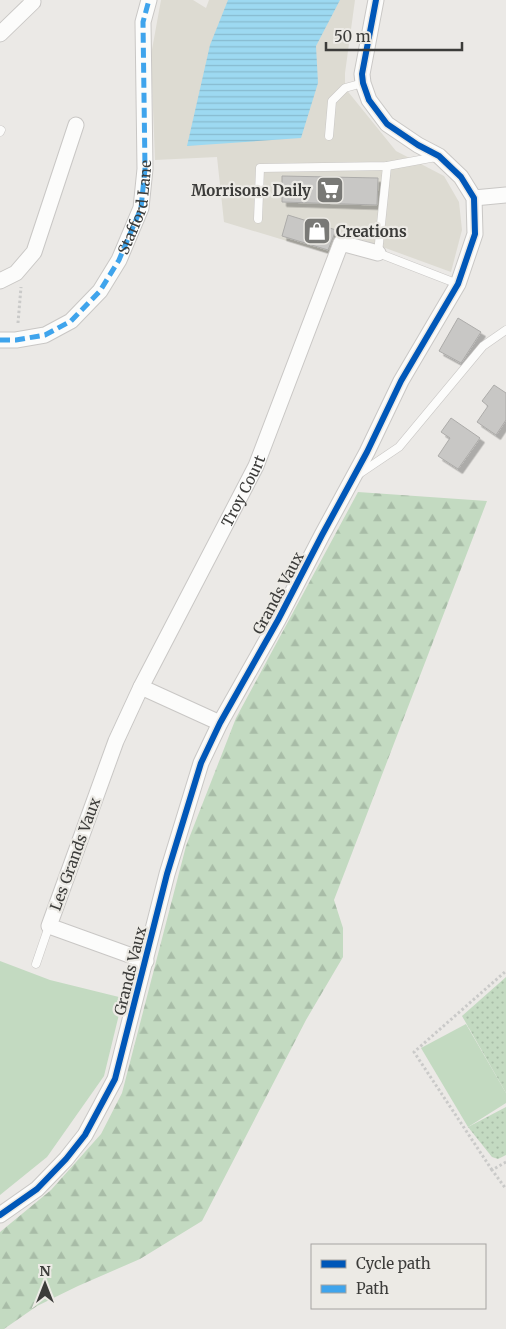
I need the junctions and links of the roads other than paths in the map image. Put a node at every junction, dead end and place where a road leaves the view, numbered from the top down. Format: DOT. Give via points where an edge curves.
graph roads {
  1 [pos="31,0"];
  2 [pos="149,0"];
  3 [pos="376,0"];
  4 [pos="0,34"];
  5 [pos="363,83"];
  6 [pos="76,125"];
  7 [pos="329,136"];
  8 [pos="439,156"];
  9 [pos="387,166"];
  10 [pos="506,195"];
  11 [pos="474,198"];
  12 [pos="258,218"];
  13 [pos="378,253"];
  14 [pos="0,281"];
  15 [pos="458,284"];
  16 [pos="506,330"];
  17 [pos="0,340"];
  18 [pos="355,477"];
  19 [pos="141,687"];
  20 [pos="220,723"];
  21 [pos="49,926"];
  22 [pos="146,961"];
  23 [pos="36,964"];
  24 [pos="0,1215"];
  1 -- 4 [label="street" via="33,2"];
  2 -- 17 [label="street, Stafford Lane" via="143,22 145,169 141,208 119,260 100,291 72,321 45,335"];
  3 -- 5 [label="street"];
  5 -- 7 [label="lane" via="346,88 332,101"];
  5 -- 8 [label="street" via="369,100 387,124"];
  6 -- 14 [label="street" via="34,252 16,273"];
  8 -- 9 [label="lane"];
  8 -- 11 [label="street" via="461,177"];
  9 -- 12 [label="lane" via="260,168"];
  9 -- 13 [label="lane"];
  10 -- 11 [label="street"];
  11 -- 15 [label="street, Grands Vaux" via="475,234"];
  13 -- 15 [label="lane"];
  13 -- 19 [label="street, Troy Court" via="341,243 256,466"];
  15 -- 18 [label="street, Grands Vaux" via="402,381"];
  16 -- 18 [label="lane" via="483,346 399,447"];
  18 -- 20 [label="street, Grands Vaux"];
  19 -- 20 [label="street"];
  19 -- 21 [label="street, Les Grands Vaux" via="116,742"];
  20 -- 22 [label="street, Grands Vaux" via="200,763 167,874"];
  21 -- 22 [label="street, Les Grands Vaux"];
  21 -- 23 [label="lane"];
  22 -- 24 [label="street, Grands Vaux" via="115,1079 85,1135 36,1189"];
}
